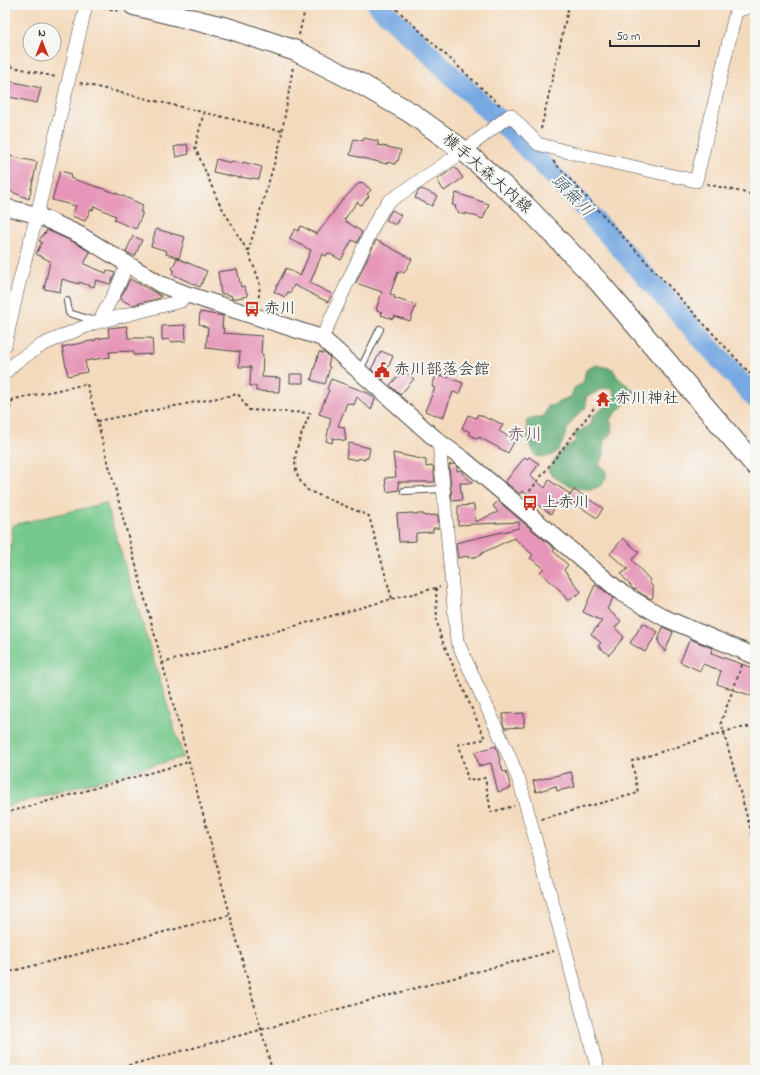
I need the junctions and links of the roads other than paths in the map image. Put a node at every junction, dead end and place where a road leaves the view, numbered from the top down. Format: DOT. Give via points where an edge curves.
graph roads {
  1 [pos="86,5"];
  2 [pos="755,5"];
  3 [pos="737,8"];
  4 [pos="130,9"];
  5 [pos="464,151"];
  6 [pos="5,207"];
  7 [pos="37,215"];
  8 [pos="127,264"];
  9 [pos="183,293"];
  10 [pos="67,301"];
  11 [pos="99,322"];
  12 [pos="380,329"];
  13 [pos="322,338"];
  14 [pos="5,346"];
  15 [pos="360,372"];
  16 [pos="5,373"];
  17 [pos="439,442"];
  18 [pos="755,464"];
  19 [pos="443,489"];
  20 [pos="404,491"];
  21 [pos="751,655"];
  22 [pos="598,1070"];
  1 -- 7 [label="street"];
  2 -- 3 [label="street"];
  3 -- 5 [label="street" via="696,181 544,145 510,115"];
  4 -- 5 [label="main road, 横手大森大内線" via="231,29 296,51 411,113"];
  5 -- 13 [label="street" via="388,202 374,225"];
  5 -- 18 [label="main road, 横手大森大内線" via="524,204 598,281"];
  6 -- 7 [label="street"];
  7 -- 8 [label="street" via="80,235"];
  7 -- 14 [label="street"];
  8 -- 9 [label="street" via="160,284"];
  8 -- 11 [label="street"];
  9 -- 11 [label="street" via="180,301"];
  9 -- 13 [label="street"];
  10 -- 11 [label="lane" via="69,313"];
  11 -- 16 [label="street" via="42,345 16,362"];
  12 -- 15 [label="lane"];
  13 -- 15 [label="street"];
  15 -- 17 [label="street"];
  17 -- 19 [label="street"];
  17 -- 21 [label="street" via="463,459 623,594 665,618"];
  19 -- 20 [label="lane"];
  19 -- 22 [label="street" via="457,641 520,783"];
}
